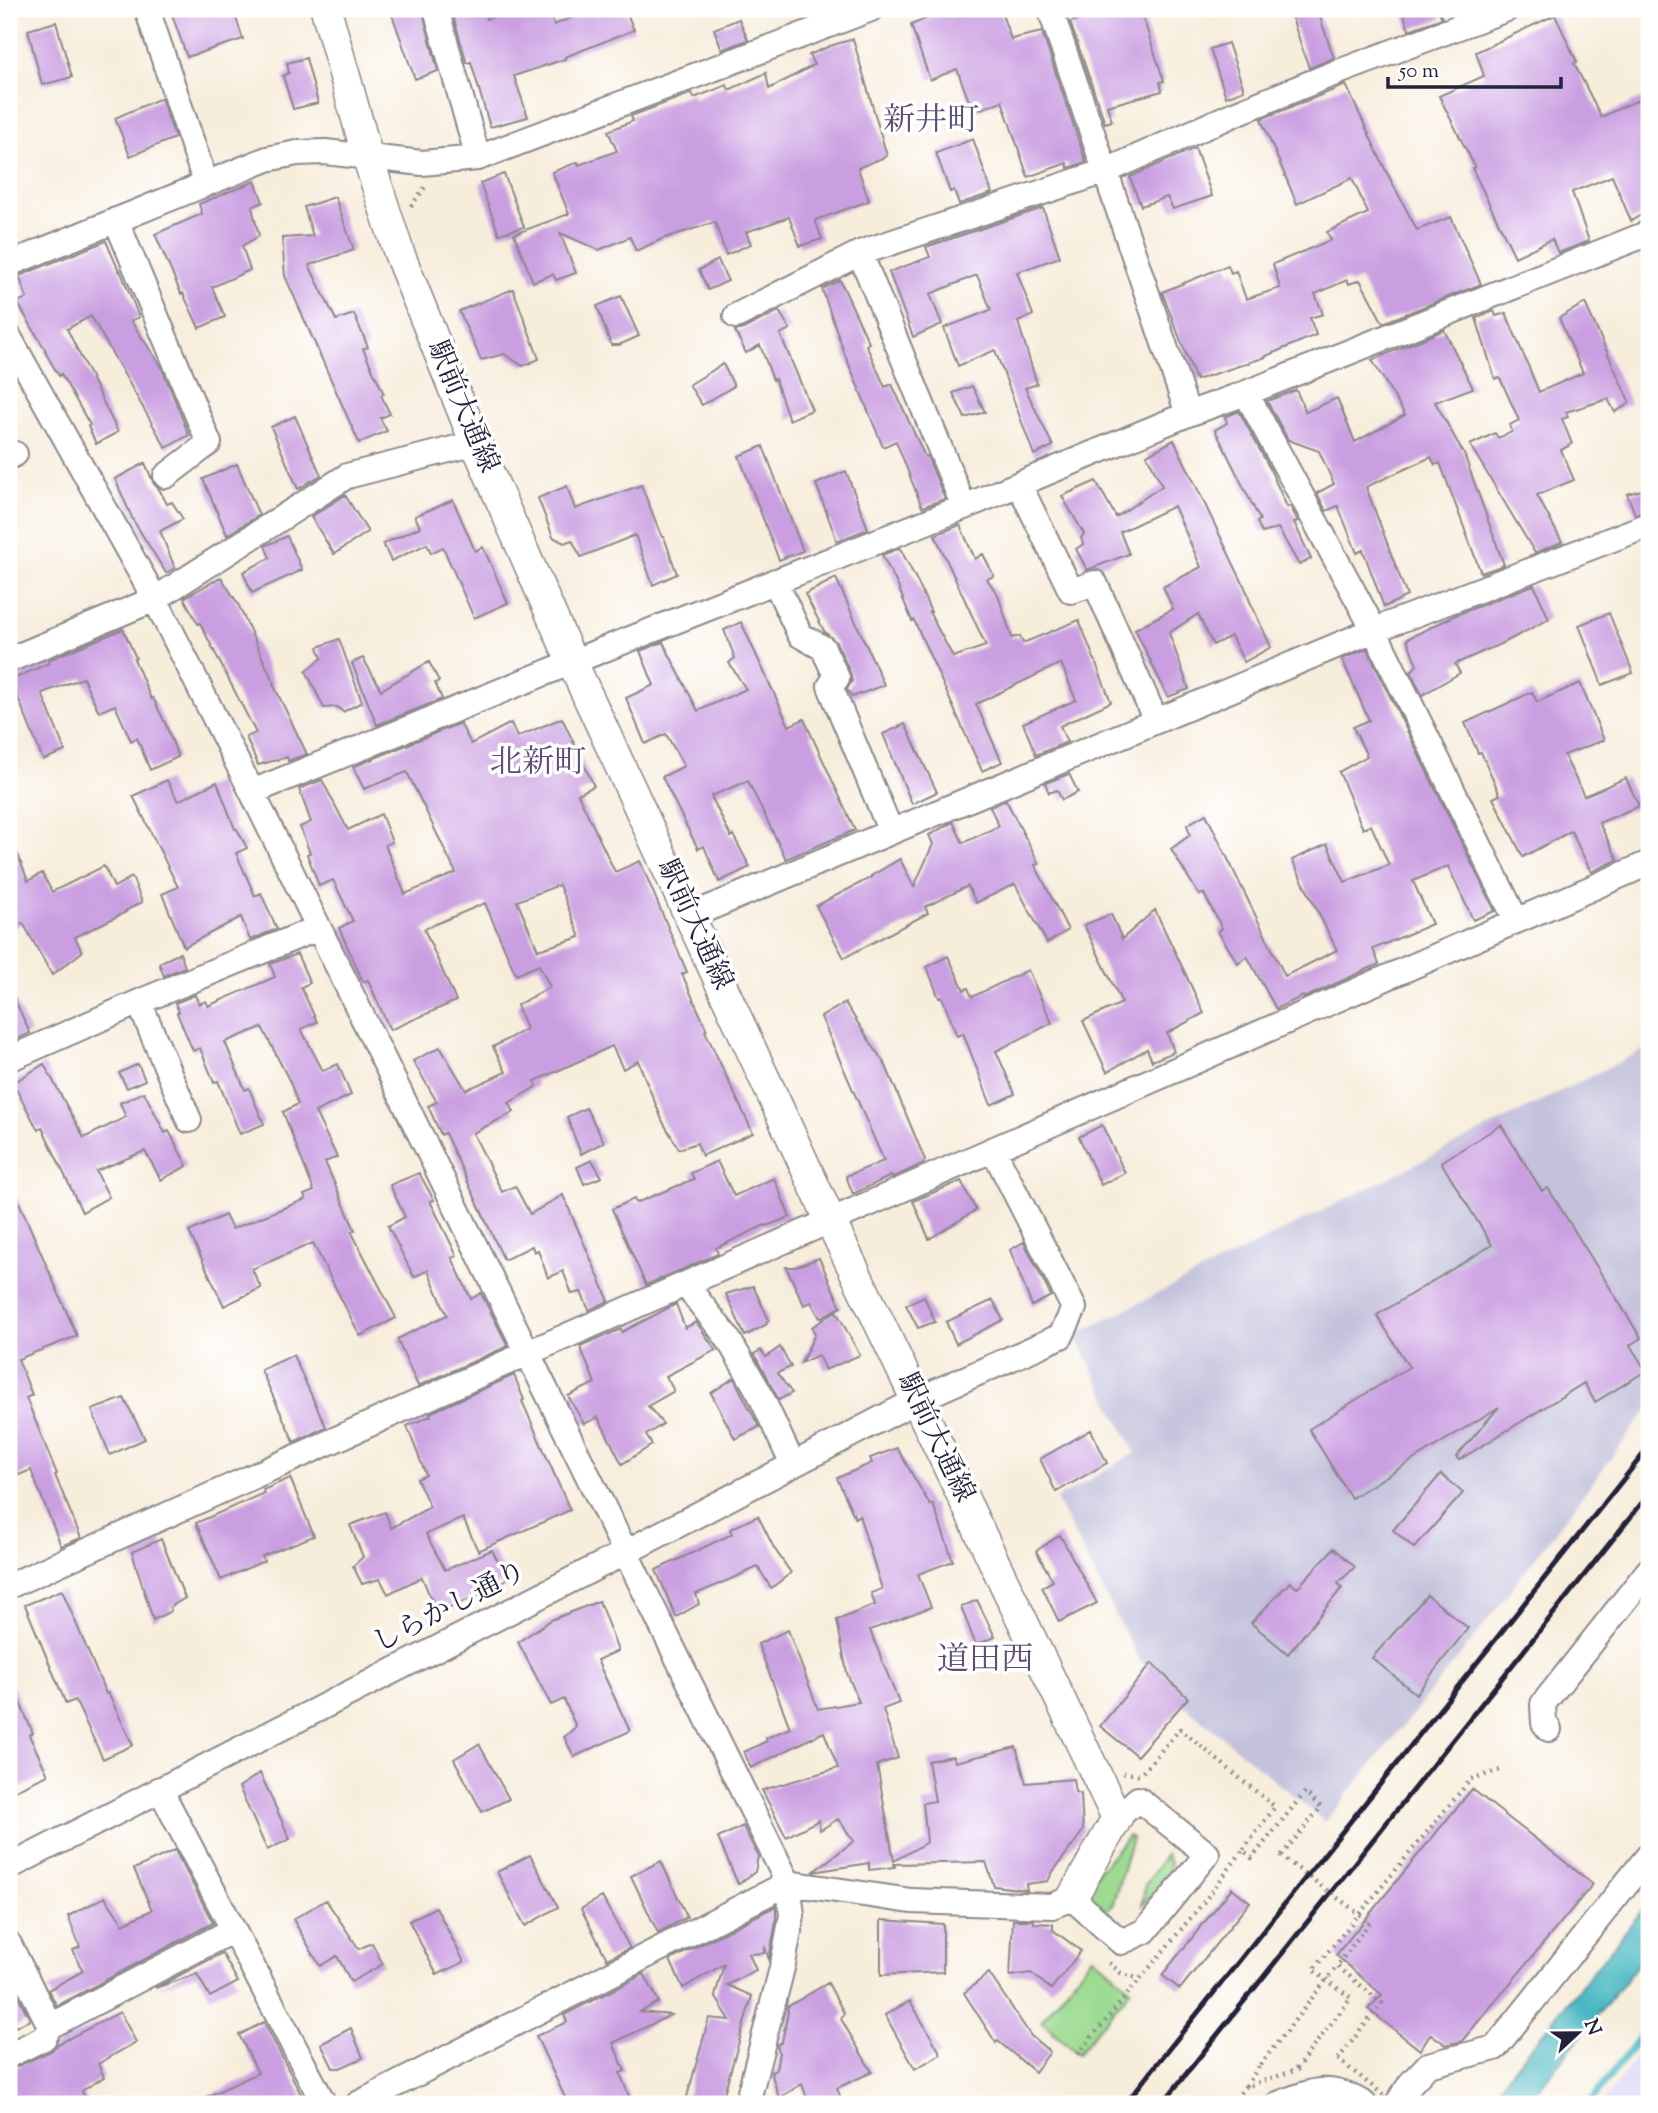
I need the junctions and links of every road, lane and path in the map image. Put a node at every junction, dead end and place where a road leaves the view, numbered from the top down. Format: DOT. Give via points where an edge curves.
graph roads {
  1 [pos="147,9"];
  2 [pos="327,9"];
  3 [pos="436,9"];
  4 [pos="871,9"];
  5 [pos="1050,9"];
  6 [pos="1507,9"];
  7 [pos="367,155"];
  8 [pos="478,158"];
  9 [pos="1106,171"];
  10 [pos="206,184"];
  11 [pos="426,186"];
  12 [pos="406,213"];
  13 [pos="116,220"];
  14 [pos="1649,233"];
  15 [pos="860,253"];
  16 [pos="9,264"];
  17 [pos="736,316"];
  18 [pos="9,337"];
  19 [pos="1246,393"];
  20 [pos="1188,414"];
  21 [pos="476,443"];
  22 [pos="166,476"];
  23 [pos="1019,484"];
  24 [pos="964,507"];
  25 [pos="1649,525"];
  26 [pos="775,581"];
  27 [pos="155,599"];
  28 [pos="1374,630"];
  29 [pos="9,660"];
  30 [pos="572,662"];
  31 [pos="1156,721"];
  32 [pos="252,792"];
  33 [pos="891,832"];
  34 [pos="1649,863"];
  35 [pos="690,916"];
  36 [pos="1516,920"];
  37 [pos="318,928"];
  38 [pos="139,1002"];
  39 [pos="9,1059"];
  40 [pos="189,1119"];
  41 [pos="993,1149"];
  42 [pos="830,1220"];
  43 [pos="685,1284"];
  44 [pos="528,1353"];
  45 [pos="917,1400"];
  46 [pos="793,1465"];
  47 [pos="626,1552"];
  48 [pos="1649,1570"];
  49 [pos="9,1586"];
  50 [pos="1549,1729"];
  51 [pos="1501,1770"];
  52 [pos="1122,1773"];
  53 [pos="160,1789"];
  54 [pos="1117,1818"];
  55 [pos="1243,1850"];
  56 [pos="1649,1855"];
  57 [pos="9,1867"];
  58 [pos="788,1884"];
  59 [pos="1072,1898"];
  60 [pos="233,1930"];
  61 [pos="9,1944"];
  62 [pos="1337,1966"];
  63 [pos="50,2026"];
  64 [pos="1078,2054"];
  65 [pos="9,2055"];
  66 [pos="1296,2069"];
  67 [pos="1245,2087"];
  68 [pos="324,2104"];
  69 [pos="358,2104"];
  70 [pos="747,2104"];
  71 [pos="1278,2104"];
  72 [pos="1364,2104"];
  73 [pos="1396,2104"];
  1 -- 10 [label="street"];
  2 -- 7 [label="main road, 駅前大通線"];
  3 -- 8 [label="street"];
  4 -- 8 [label="street"];
  5 -- 9 [label="street"];
  6 -- 9 [label="street" via="1325,77"];
  7 -- 8 [label="street" via="422,163"];
  7 -- 10 [label="street" via="297,153 267,159"];
  7 -- 21 [label="main road, 駅前大通線" via="399,253"];
  9 -- 15 [label="street"];
  9 -- 20 [label="street"];
  10 -- 13 [label="street"];
  11 -- 12 [label="path"];
  13 -- 16 [label="street"];
  13 -- 22 [label="street" via="209,443"];
  14 -- 19 [label="street"];
  15 -- 17 [label="street"];
  15 -- 24 [label="street"];
  18 -- 27 [label="street"];
  19 -- 20 [label="street"];
  19 -- 28 [label="street"];
  20 -- 23 [label="street"];
  21 -- 27 [label="street" via="346,476"];
  21 -- 30 [label="main road, 駅前大通線"];
  23 -- 24 [label="street"];
  23 -- 31 [label="street" via="1071,592 1095,583"];
  24 -- 26 [label="street"];
  25 -- 28 [label="street"];
  26 -- 30 [label="street"];
  26 -- 33 [label="street" via="800,635 822,648 827,658 836,678 830,686"];
  27 -- 29 [label="street"];
  27 -- 32 [label="street"];
  28 -- 31 [label="street"];
  28 -- 36 [label="street"];
  30 -- 32 [label="street"];
  30 -- 35 [label="main road, 駅前大通線"];
  31 -- 33 [label="street"];
  32 -- 37 [label="street"];
  33 -- 35 [label="street"];
  34 -- 36 [label="street"];
  35 -- 42 [label="main road, 駅前大通線"];
  36 -- 41 [label="street"];
  37 -- 38 [label="street"];
  37 -- 44 [label="street"];
  38 -- 39 [label="street"];
  38 -- 40 [label="street"];
  41 -- 42 [label="street"];
  41 -- 45 [label="street, しらかし通り" via="1074,1307 1061,1336"];
  42 -- 43 [label="street"];
  42 -- 45 [label="main road, 駅前大通線"];
  43 -- 44 [label="street"];
  43 -- 46 [label="street" via="727,1337"];
  44 -- 47 [label="street"];
  44 -- 49 [label="street"];
  45 -- 46 [label="street, しらかし通り"];
  45 -- 54 [label="main road, 駅前大通線"];
  46 -- 47 [label="street, しらかし通り"];
  47 -- 53 [label="street, しらかし通り"];
  47 -- 58 [label="street"];
  48 -- 50 [label="street" via="1544,1704 1544,1723"];
  51 -- 66 [label="path" via="1471,1779 1313,1970 1351,1998"];
  52 -- 55 [label="path" via="1140,1775 1181,1729 1276,1807"];
  53 -- 57 [label="street, しらかし通り"];
  53 -- 60 [label="street"];
  54 -- 59 [label="main road"];
  54 -- 59 [label="street" via="1138,1799 1207,1854 1145,1931 1121,1942"];
  55 -- 62 [label="path, bridge" via="1252,1858 1305,1793 1321,1807 1281,1856 1370,1922"];
  55 -- 64 [label="path"];
  56 -- 73 [label="street" via="1495,2048 1428,2065"];
  58 -- 59 [label="street" via="911,1901 1052,1906"];
  58 -- 69 [label="street"];
  58 -- 70 [label="street" via="792,1915 783,1964"];
  60 -- 63 [label="street"];
  60 -- 68 [label="street"];
  61 -- 63 [label="street"];
  62 -- 67 [label="path, bridge"];
  62 -- 73 [label="path, bridge" via="1382,2003 1338,2059"];
  63 -- 65 [label="street" via="44,2038"];
  71 -- 72 [label="street" via="1325,2089 1346,2093"];
}
